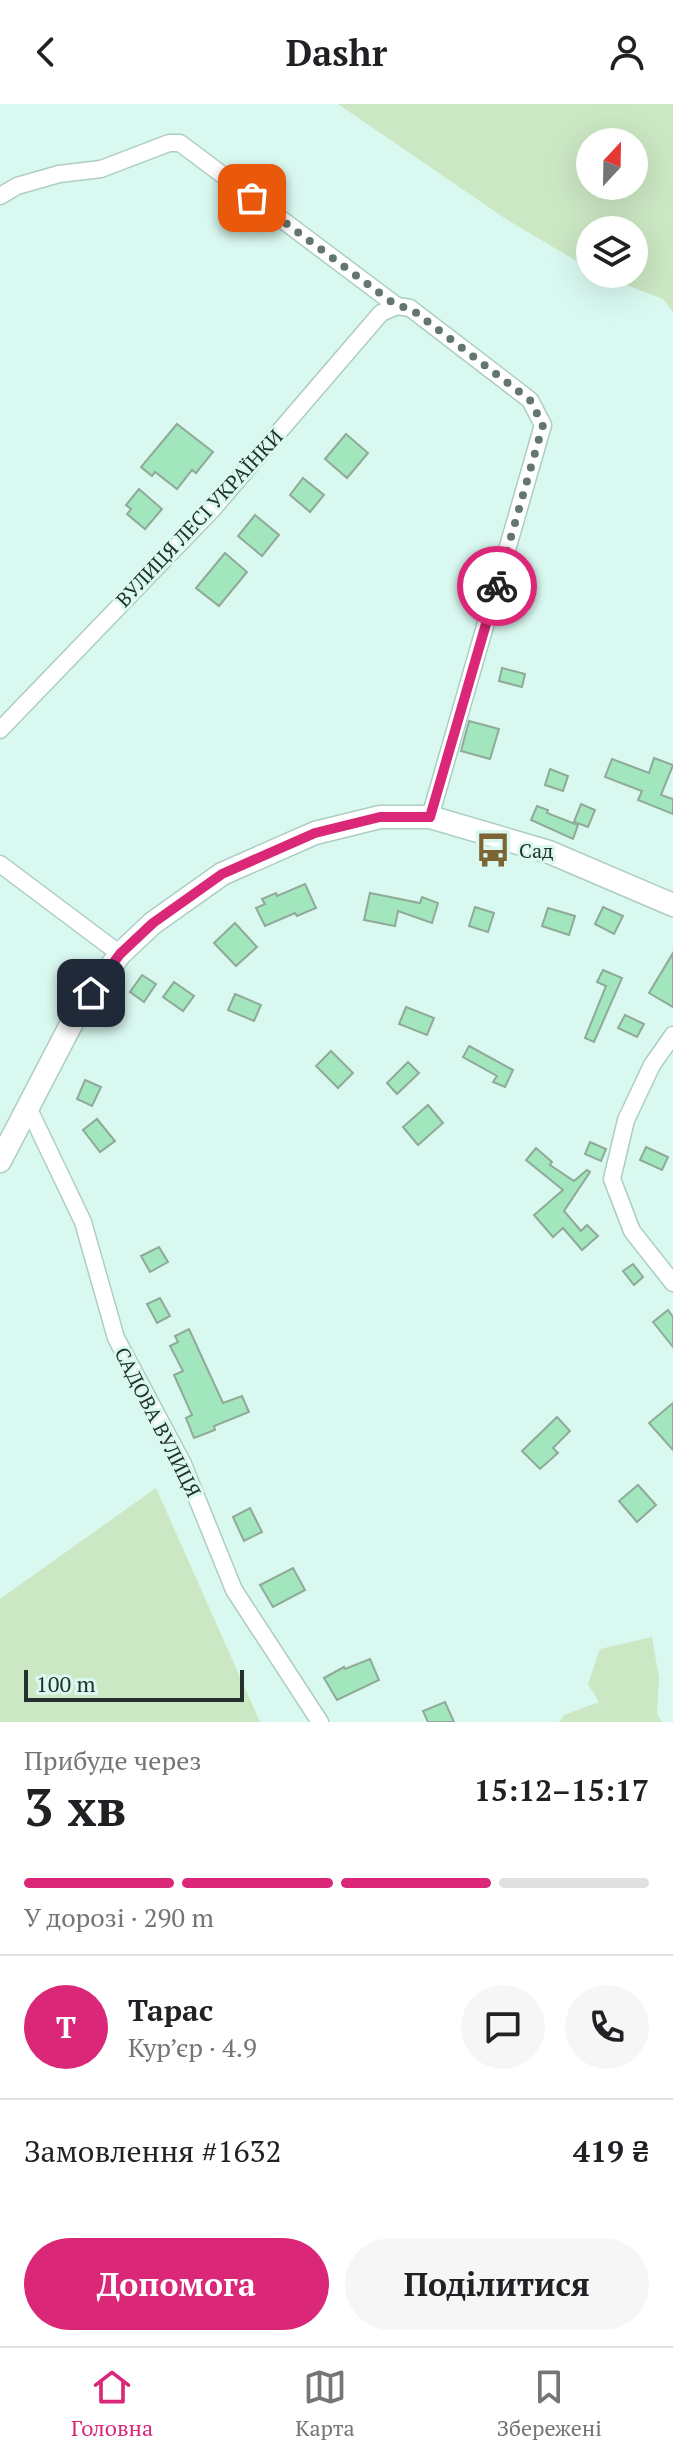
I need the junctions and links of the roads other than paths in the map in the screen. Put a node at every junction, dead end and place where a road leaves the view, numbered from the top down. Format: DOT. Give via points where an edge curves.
graph roads {
  1 [pos="0,196"];
  2 [pos="397,306"];
  3 [pos="0,730"];
  4 [pos="430,817"];
  5 [pos="0,864"];
  6 [pos="673,905"];
  7 [pos="120,954"];
  8 [pos="673,1035"];
  9 [pos="28,1107"];
  10 [pos="0,1161"];
  11 [pos="673,1283"];
  12 [pos="320,1722"];
  1 -- 2 [label="street" via="17,186 101,169 180,143"];
  2 -- 3 [label="street, ВУЛИЦЯ ЛЕСІ УКРАЇНКИ" via="381,313 211,511"];
  2 -- 4 [label="street" via="410,308 530,400 543,425"];
  4 -- 6 [label="street" via="549,852"];
  4 -- 7 [label="street" via="380,817 315,833 222,874 153,923"];
  5 -- 7 [label="street"];
  7 -- 9 [label="street" via="77,1013"];
  8 -- 11 [label="street" via="626,1120 612,1179 632,1231"];
  9 -- 10 [label="street"];
  9 -- 12 [label="street, САДОВА ВУЛИЦЯ" via="83,1222 116,1338 183,1464 234,1590"];
}
